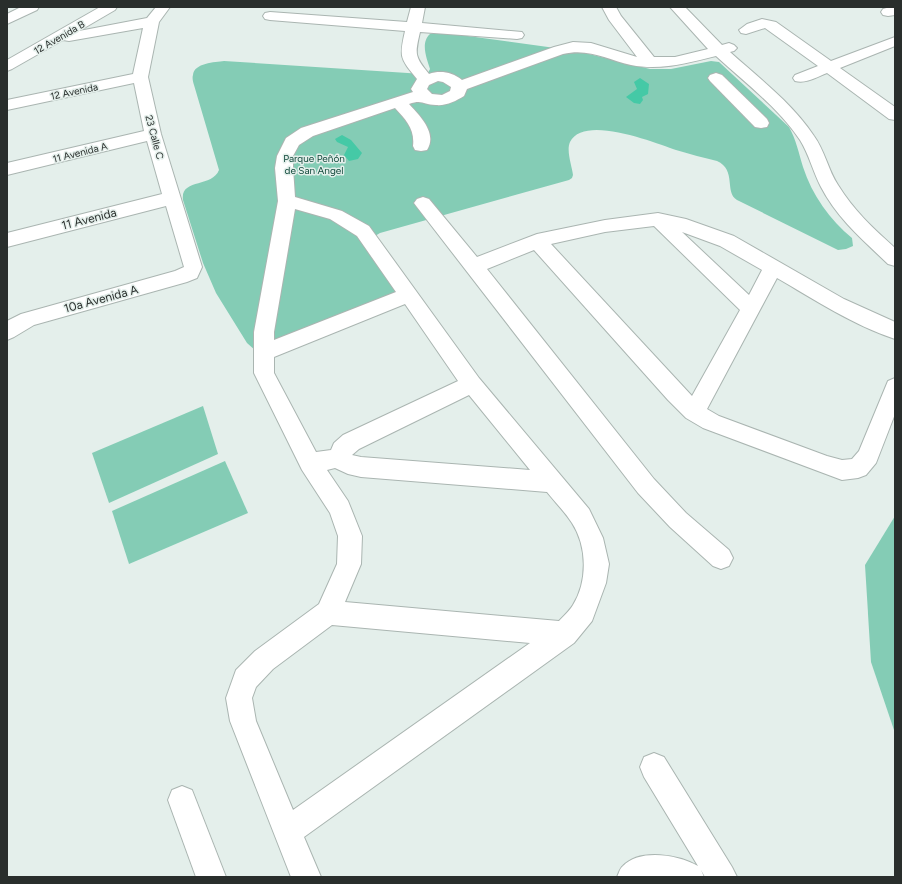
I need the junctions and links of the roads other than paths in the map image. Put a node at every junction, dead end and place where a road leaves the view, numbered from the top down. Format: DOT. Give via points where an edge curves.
graph roads {
  1 [pos="32,7"];
  2 [pos="110,7"];
  3 [pos="163,7"];
  4 [pos="418,7"];
  5 [pos="430,7"];
  6 [pos="609,7"];
  7 [pos="677,7"];
  8 [pos="696,7"];
  9 [pos="270,16"];
  10 [pos="7,20"];
  11 [pos="152,22"];
  12 [pos="420,27"];
  13 [pos="746,30"];
  14 [pos="517,35"];
  15 [pos="52,40"];
  16 [pos="895,41"];
  17 [pos="735,47"];
  18 [pos="718,50"];
  19 [pos="649,61"];
  20 [pos="7,66"];
  21 [pos="829,66"];
  22 [pos="140,77"];
  23 [pos="716,78"];
  24 [pos="801,78"];
  25 [pos="456,83"];
  26 [pos="428,84"];
  27 [pos="784,101"];
  28 [pos="398,102"];
  29 [pos="7,105"];
  30 [pos="746,108"];
  31 [pos="895,114"];
  32 [pos="761,123"];
  33 [pos="153,134"];
  34 [pos="420,146"];
  35 [pos="7,170"];
  36 [pos="172,198"];
  37 [pos="287,202"];
  38 [pos="423,203"];
  39 [pos="658,219"];
  40 [pos="7,240"];
  41 [pos="537,242"];
  42 [pos="895,243"];
  43 [pos="895,259"];
  44 [pos="474,266"];
  45 [pos="193,267"];
  46 [pos="773,268"];
  47 [pos="408,295"];
  48 [pos="750,308"];
  49 [pos="895,331"];
  50 [pos="7,332"];
  51 [pos="263,353"];
  52 [pos="472,384"];
  53 [pos="895,387"];
  54 [pos="694,412"];
  55 [pos="338,458"];
  56 [pos="310,462"];
  57 [pos="552,482"];
  58 [pos="721,558"];
  59 [pos="328,613"];
  60 [pos="565,634"];
  61 [pos="654,767"];
  62 [pos="182,800"];
  63 [pos="287,832"];
  64 [pos="211,877"];
  65 [pos="306,877"];
  66 [pos="632,877"];
  67 [pos="689,877"];
  68 [pos="722,877"];
  1 -- 10 [label="street"];
  2 -- 15 [label="street, 12 Avenida B"];
  3 -- 11 [label="street, 23 Calle C"];
  4 -- 12 [label="street"];
  5 -- 12 [label="street"];
  6 -- 19 [label="street"];
  7 -- 18 [label="street"];
  8 -- 17 [label="street" via="699,14"];
  9 -- 12 [label="street"];
  11 -- 15 [label="street"];
  11 -- 22 [label="street, 23 Calle C"];
  12 -- 14 [label="street"];
  12 -- 26 [label="street" via="408,50 410,62"];
  13 -- 21 [label="street" via="767,23"];
  15 -- 20 [label="street, 12 Avenida B"];
  16 -- 21 [label="street"];
  17 -- 18 [label="street"];
  17 -- 27 [label="street"];
  18 -- 19 [label="street" via="675,62"];
  18 -- 27 [label="street"];
  19 -- 25 [label="street" via="632,61 591,48 573,47"];
  21 -- 24 [label="street"];
  21 -- 31 [label="street"];
  22 -- 29 [label="street, 12 Avenida"];
  22 -- 33 [label="street, 23 Calle C"];
  23 -- 30 [label="street"];
  25 -- 26 [label="street" via="446,77"];
  25 -- 26 [label="street" via="458,93 440,101 429,99"];
  26 -- 28 [label="street"];
  27 -- 30 [label="street"];
  27 -- 42 [label="street" via="817,126 835,168 853,198"];
  27 -- 43 [label="street" via="808,139 829,186 852,218"];
  28 -- 34 [label="street" via="421,129 423,138"];
  28 -- 37 [label="street" via="307,132 292,142 285,156"];
  30 -- 32 [label="street"];
  33 -- 35 [label="street, 11 Avenida A"];
  33 -- 36 [label="street, 23 Calle C"];
  36 -- 40 [label="street, 11 Avenida"];
  36 -- 45 [label="street, 23 Calle C"];
  37 -- 47 [label="street" via="327,211 351,222 363,231"];
  37 -- 51 [label="street" via="264,332"];
  38 -- 44 [label="street"];
  39 -- 41 [label="street" via="605,226"];
  39 -- 46 [label="street" via="727,241"];
  39 -- 48 [label="street"];
  41 -- 44 [label="street"];
  41 -- 54 [label="street"];
  44 -- 58 [label="street" via="646,486 678,520"];
  45 -- 50 [label="street, 10a Avenida A" via="190,273 180,277 28,319"];
  46 -- 48 [label="street"];
  46 -- 49 [label="street" via="856,314"];
  47 -- 51 [label="street"];
  47 -- 52 [label="street"];
  48 -- 54 [label="street"];
  51 -- 56 [label="street" via="264,373"];
  52 -- 55 [label="street" via="351,442"];
  52 -- 57 [label="street"];
  53 -- 54 [label="street" via="868,456 858,468 842,470 711,422"];
  55 -- 56 [label="street"];
  55 -- 57 [label="street" via="361,467"];
  56 -- 59 [label="street" via="340,508 350,536 349,564"];
  57 -- 60 [label="street" via="581,516 591,538 597,564 594,583 583,612"];
  59 -- 60 [label="street"];
  59 -- 63 [label="street" via="264,660 245,678 239,698 243,721"];
  60 -- 63 [label="street"];
  61 -- 68 [label="street"];
  62 -- 64 [label="street"];
  63 -- 65 [label="street"];
  66 -- 67 [label="street" via="641,871 685,873"];
}
